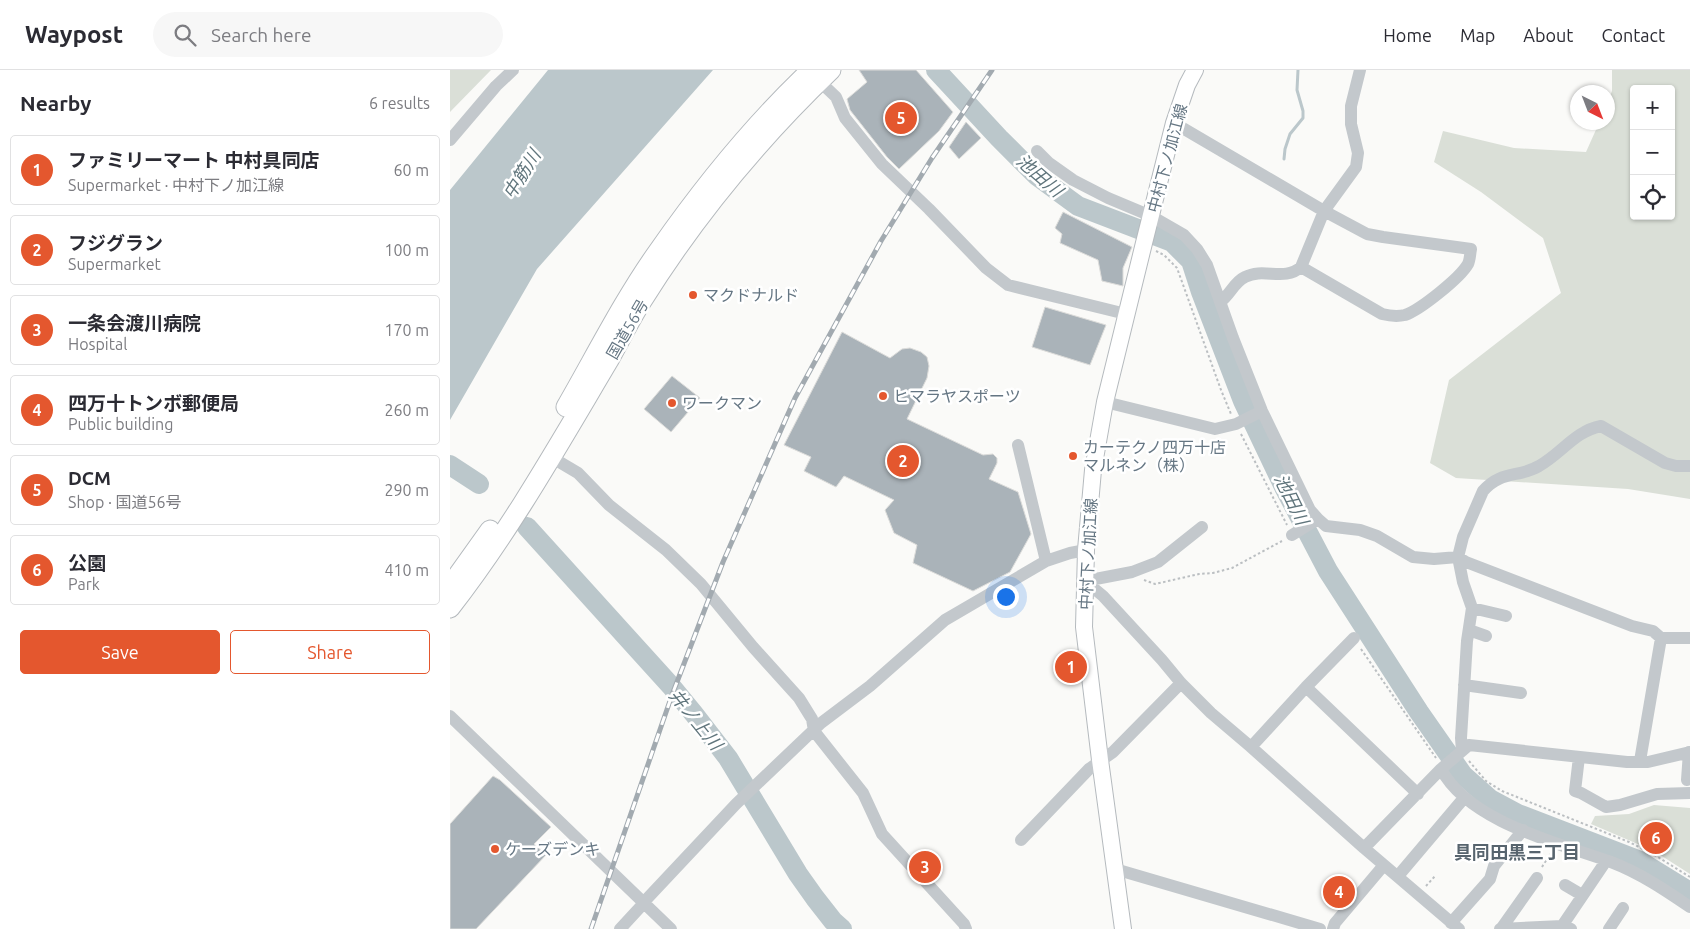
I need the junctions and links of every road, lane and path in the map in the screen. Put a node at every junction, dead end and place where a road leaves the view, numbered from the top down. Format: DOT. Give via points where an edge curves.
graph roads {
  1 [pos="513,70"];
  2 [pos="1195,70"];
  3 [pos="1360,70"];
  4 [pos="818,73"];
  5 [pos="1174,123"];
  6 [pos="450,140"];
  7 [pos="1037,151"];
  8 [pos="1324,211"];
  9 [pos="1150,218"];
  10 [pos="1144,241"];
  11 [pos="1301,267"];
  12 [pos="1220,302"];
  13 [pos="1126,314"];
  14 [pos="1105,402"];
  15 [pos="1262,411"];
  16 [pos="1236,424"];
  17 [pos="1018,445"];
  18 [pos="551,457"];
  19 [pos="1690,466"];
  20 [pos="1318,519"];
  21 [pos="1202,527"];
  22 [pos="1292,535"];
  23 [pos="1086,550"];
  24 [pos="1458,557"];
  25 [pos="1046,561"];
  26 [pos="1132,572"];
  27 [pos="1085,582"];
  28 [pos="450,586"];
  29 [pos="450,608"];
  30 [pos="1472,608"];
  31 [pos="1506,616"];
  32 [pos="1469,630"];
  33 [pos="1486,636"];
  34 [pos="1354,638"];
  35 [pos="1661,638"];
  36 [pos="1690,638"];
  37 [pos="1181,682"];
  38 [pos="1464,685"];
  39 [pos="1306,687"];
  40 [pos="1521,693"];
  41 [pos="450,716"];
  42 [pos="814,731"];
  43 [pos="1252,747"];
  44 [pos="1462,751"];
  45 [pos="1689,752"];
  46 [pos="1579,757"];
  47 [pos="1100,760"];
  48 [pos="1640,761"];
  49 [pos="1442,769"];
  50 [pos="1687,780"];
  51 [pos="1690,793"];
  52 [pos="1418,794"];
  53 [pos="1464,798"];
  54 [pos="1523,830"];
  55 [pos="1021,840"];
  56 [pos="1558,843"];
  57 [pos="1364,848"];
  58 [pos="1606,861"];
  59 [pos="1384,865"];
  60 [pos="1115,869"];
  61 [pos="1436,875"];
  62 [pos="1398,876"];
  63 [pos="1690,877"];
  64 [pos="1537,878"];
  65 [pos="1564,885"];
  66 [pos="1419,894"];
  67 [pos="1582,896"];
  68 [pos="644,903"];
  69 [pos="1690,907"];
  70 [pos="1623,908"];
  71 [pos="1455,926"];
  72 [pos="1566,928"];
  73 [pos="620,929"];
  74 [pos="671,929"];
  75 [pos="966,929"];
  76 [pos="1123,929"];
  77 [pos="1320,929"];
  78 [pos="1333,929"];
  79 [pos="1501,929"];
  80 [pos="1609,929"];
  1 -- 6 [label="street"];
  2 -- 5 [label="main road, 中村下ノ加江線"];
  3 -- 8 [label="street" via="1351,106 1351,124 1358,153 1356,167"];
  4 -- 13 [label="street" via="836,97 845,118 882,164 986,268 1008,285"];
  4 -- 18 [label="highway, 国道56号" via="735,172 670,259"];
  4 -- 28 [label="highway, 国道56号" via="762,120 658,250 521,484"];
  5 -- 8 [label="street"];
  5 -- 9 [label="main road, 中村下ノ加江線"];
  7 -- 9 [label="street" via="1049,164 1073,180"];
  8 -- 11 [label="street"];
  8 -- 11 [label="street" via="1368,234 1383,238 1471,249 1469,262 1462,272 1422,306 1394,317 1382,314"];
  9 -- 10 [label="main road, 中村下ノ加江線"];
  9 -- 12 [label="street" via="1184,235 1197,249"];
  10 -- 13 [label="main road, 中村下ノ加江線"];
  10 -- 16 [label="path" via="1177,268"];
  11 -- 12 [label="street" via="1294,273 1256,273 1243,278"];
  12 -- 15 [label="street"];
  13 -- 14 [label="main road, 中村下ノ加江線"];
  14 -- 16 [label="street" via="1214,429"];
  14 -- 23 [label="main road, 中村下ノ加江線" via="1093,470"];
  15 -- 16 [label="street"];
  15 -- 20 [label="street" via="1310,510"];
  16 -- 22 [label="path"];
  17 -- 25 [label="street"];
  18 -- 29 [label="highway, 国道56号" via="484,563"];
  18 -- 42 [label="street" via="578,473 609,505 666,550 702,584 800,698 812,719"];
  19 -- 24 [label="street" via="1665,463 1610,430 1601,426 1593,428 1578,435 1540,466 1498,478 1489,485 1483,491 1463,537"];
  20 -- 22 [label="street"];
  20 -- 24 [label="street" via="1326,526 1360,530 1377,536 1412,557"];
  21 -- 26 [label="street" via="1158,562"];
  22 -- 26 [label="path" via="1232,568 1213,573 1154,584"];
  23 -- 25 [label="street"];
  23 -- 27 [label="main road, 中村下ノ加江線"];
  24 -- 30 [label="street"];
  24 -- 35 [label="street" via="1624,623 1653,631"];
  25 -- 42 [label="street" via="945,620"];
  26 -- 27 [label="street"];
  27 -- 37 [label="street" via="1104,596"];
  27 -- 47 [label="main road, 中村下ノ加江線" via="1084,627"];
  30 -- 31 [label="street"];
  30 -- 32 [label="street"];
  32 -- 33 [label="street"];
  32 -- 38 [label="street"];
  34 -- 39 [label="street"];
  34 -- 49 [label="path"];
  35 -- 36 [label="street"];
  35 -- 48 [label="street"];
  37 -- 43 [label="street" via="1211,713"];
  37 -- 47 [label="street" via="1113,752"];
  38 -- 40 [label="street"];
  38 -- 44 [label="street"];
  39 -- 43 [label="street"];
  39 -- 52 [label="street"];
  41 -- 68 [label="street"];
  42 -- 68 [label="street" via="736,804"];
  42 -- 75 [label="street" via="862,793 882,834"];
  43 -- 57 [label="street"];
  44 -- 46 [label="street" via="1469,745"];
  44 -- 49 [label="street"];
  44 -- 63 [label="path" via="1486,781 1502,791 1629,842"];
  45 -- 48 [label="street"];
  45 -- 50 [label="street"];
  46 -- 48 [label="street"];
  46 -- 51 [label="street" via="1574,791 1606,807 1657,794"];
  47 -- 55 [label="street"];
  47 -- 60 [label="main road, 中村下ノ加江線"];
  49 -- 52 [label="street"];
  49 -- 53 [label="street"];
  52 -- 57 [label="street"];
  53 -- 54 [label="street" via="1488,814"];
  53 -- 62 [label="street"];
  54 -- 56 [label="street"];
  54 -- 71 [label="street" via="1494,866 1490,879"];
  56 -- 58 [label="street"];
  56 -- 64 [label="path"];
  57 -- 59 [label="street"];
  58 -- 67 [label="street"];
  58 -- 69 [label="street" via="1651,880"];
  59 -- 62 [label="street"];
  59 -- 78 [label="street"];
  60 -- 76 [label="main road, 中村下ノ加江線"];
  60 -- 77 [label="street"];
  61 -- 66 [label="path"];
  62 -- 66 [label="street"];
  64 -- 79 [label="street"];
  65 -- 67 [label="street"];
  66 -- 71 [label="street"];
  67 -- 72 [label="street"];
  68 -- 73 [label="street"];
  68 -- 74 [label="street"];
  70 -- 80 [label="street"];
  72 -- 79 [label="street"];
}
